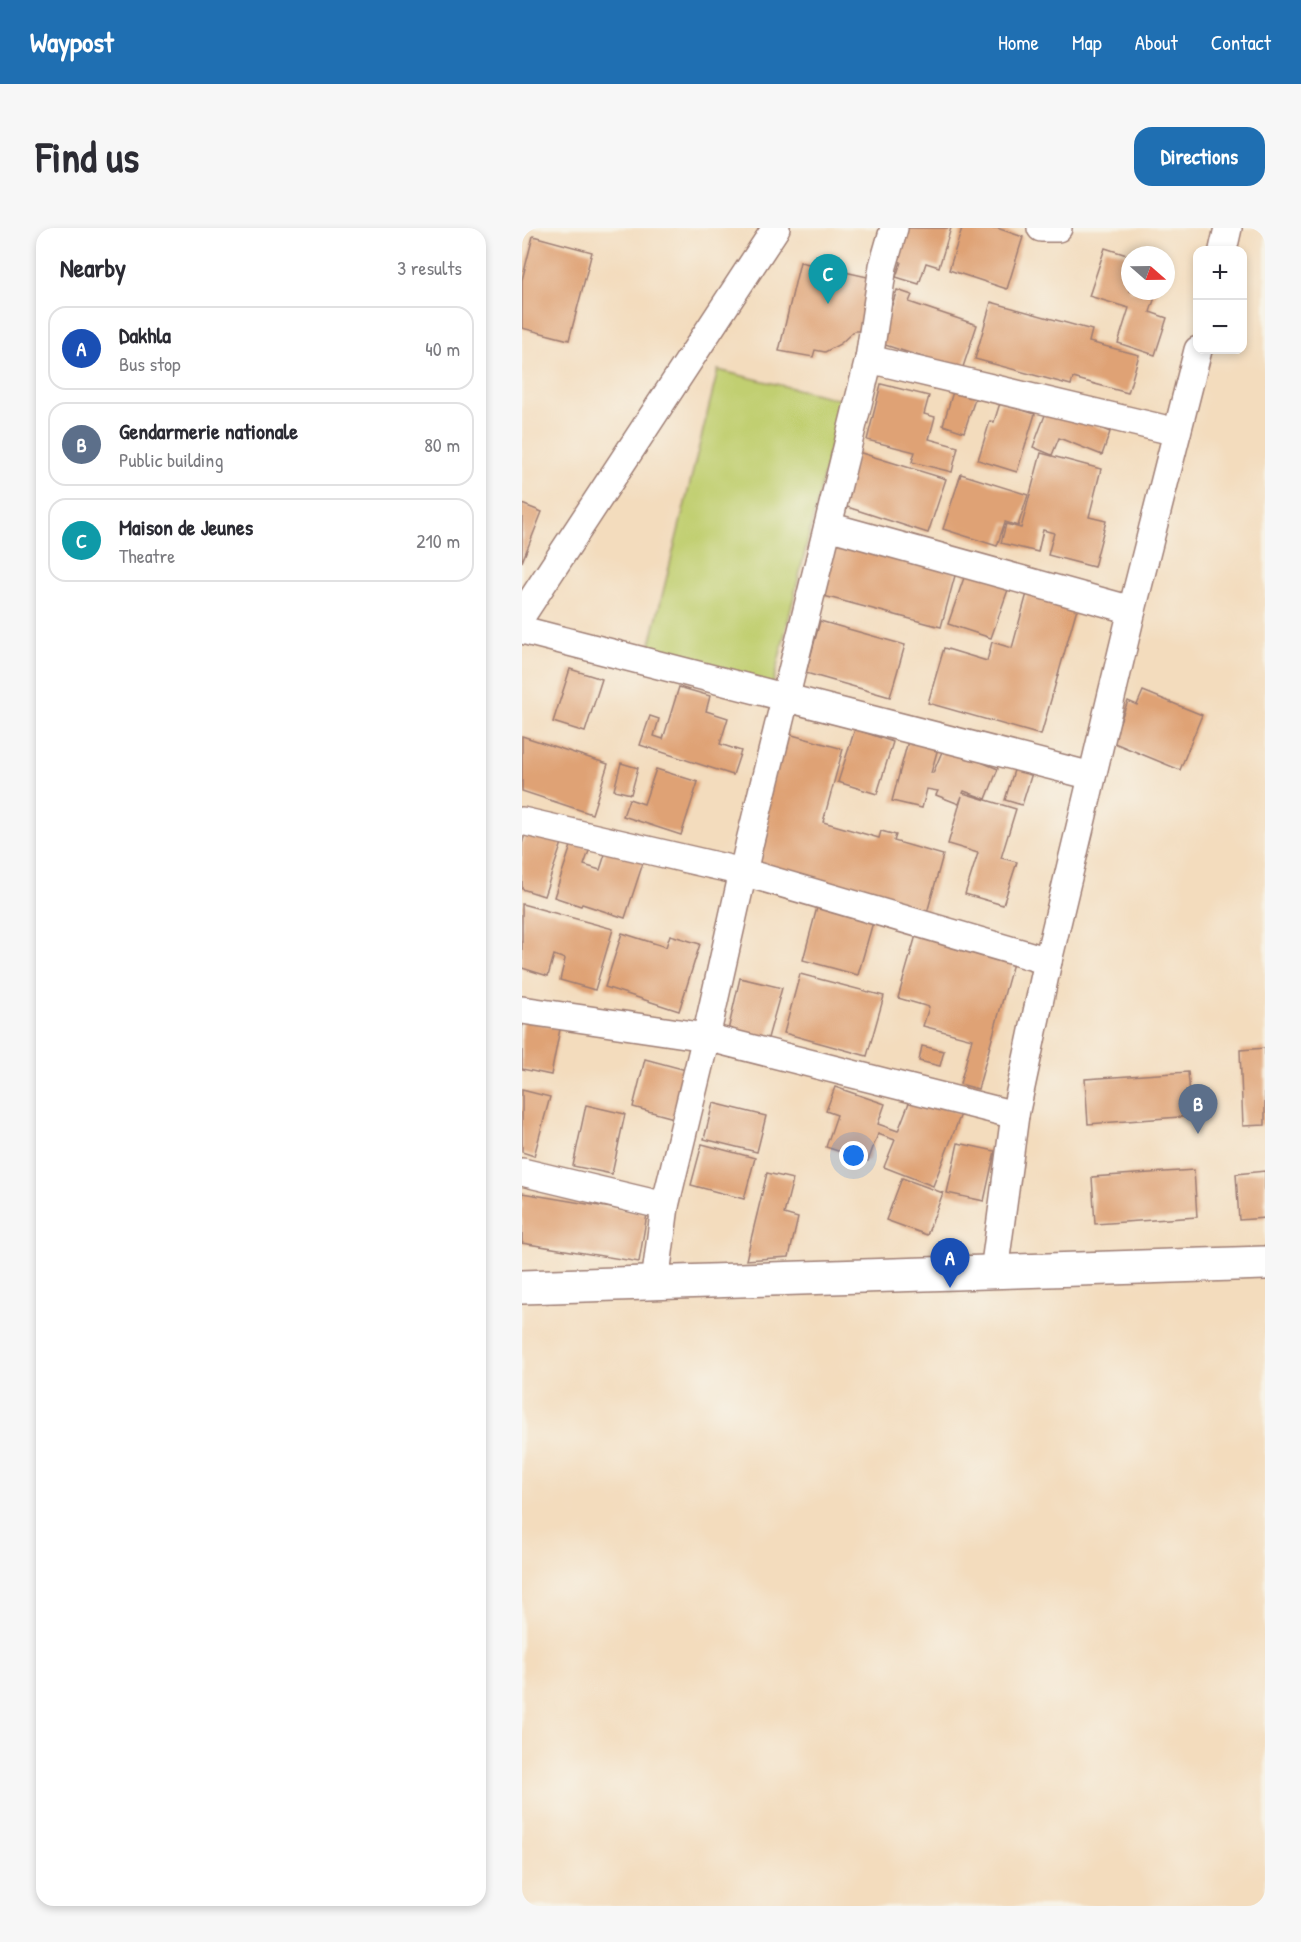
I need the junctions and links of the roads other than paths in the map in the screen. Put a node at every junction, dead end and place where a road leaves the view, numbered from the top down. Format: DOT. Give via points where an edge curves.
graph roads {
  1 [pos="776,228"];
  2 [pos="894,228"];
  3 [pos="1228,228"];
  4 [pos="1223,246"];
  5 [pos="1197,354"];
  6 [pos="869,360"];
  7 [pos="1177,432"];
  8 [pos="828,526"];
  9 [pos="1132,610"];
  10 [pos="522,615"];
  11 [pos="522,630"];
  12 [pos="786,698"];
  13 [pos="1092,776"];
  14 [pos="522,822"];
  15 [pos="743,872"];
  16 [pos="1048,961"];
  17 [pos="522,1010"];
  18 [pos="706,1037"];
  19 [pos="1015,1115"];
  20 [pos="522,1172"];
  21 [pos="665,1206"];
  22 [pos="1265,1263"];
  23 [pos="994,1272"];
  24 [pos="655,1283"];
  25 [pos="522,1287"];
  1 -- 10 [label="street"];
  2 -- 6 [label="street" via="883,266"];
  3 -- 4 [label="street"];
  5 -- 7 [label="street"];
  6 -- 7 [label="street"];
  6 -- 8 [label="street"];
  7 -- 9 [label="street"];
  8 -- 9 [label="street"];
  8 -- 12 [label="street"];
  9 -- 13 [label="street"];
  11 -- 12 [label="street"];
  12 -- 13 [label="street"];
  12 -- 15 [label="street"];
  13 -- 16 [label="street"];
  14 -- 15 [label="street"];
  15 -- 16 [label="street"];
  15 -- 18 [label="street"];
  16 -- 19 [label="street"];
  17 -- 18 [label="street"];
  18 -- 19 [label="street"];
  18 -- 21 [label="street"];
  19 -- 23 [label="street"];
  20 -- 21 [label="street"];
  21 -- 24 [label="street"];
  22 -- 23 [label="main road"];
  23 -- 24 [label="main road"];
  24 -- 25 [label="main road"];
}
